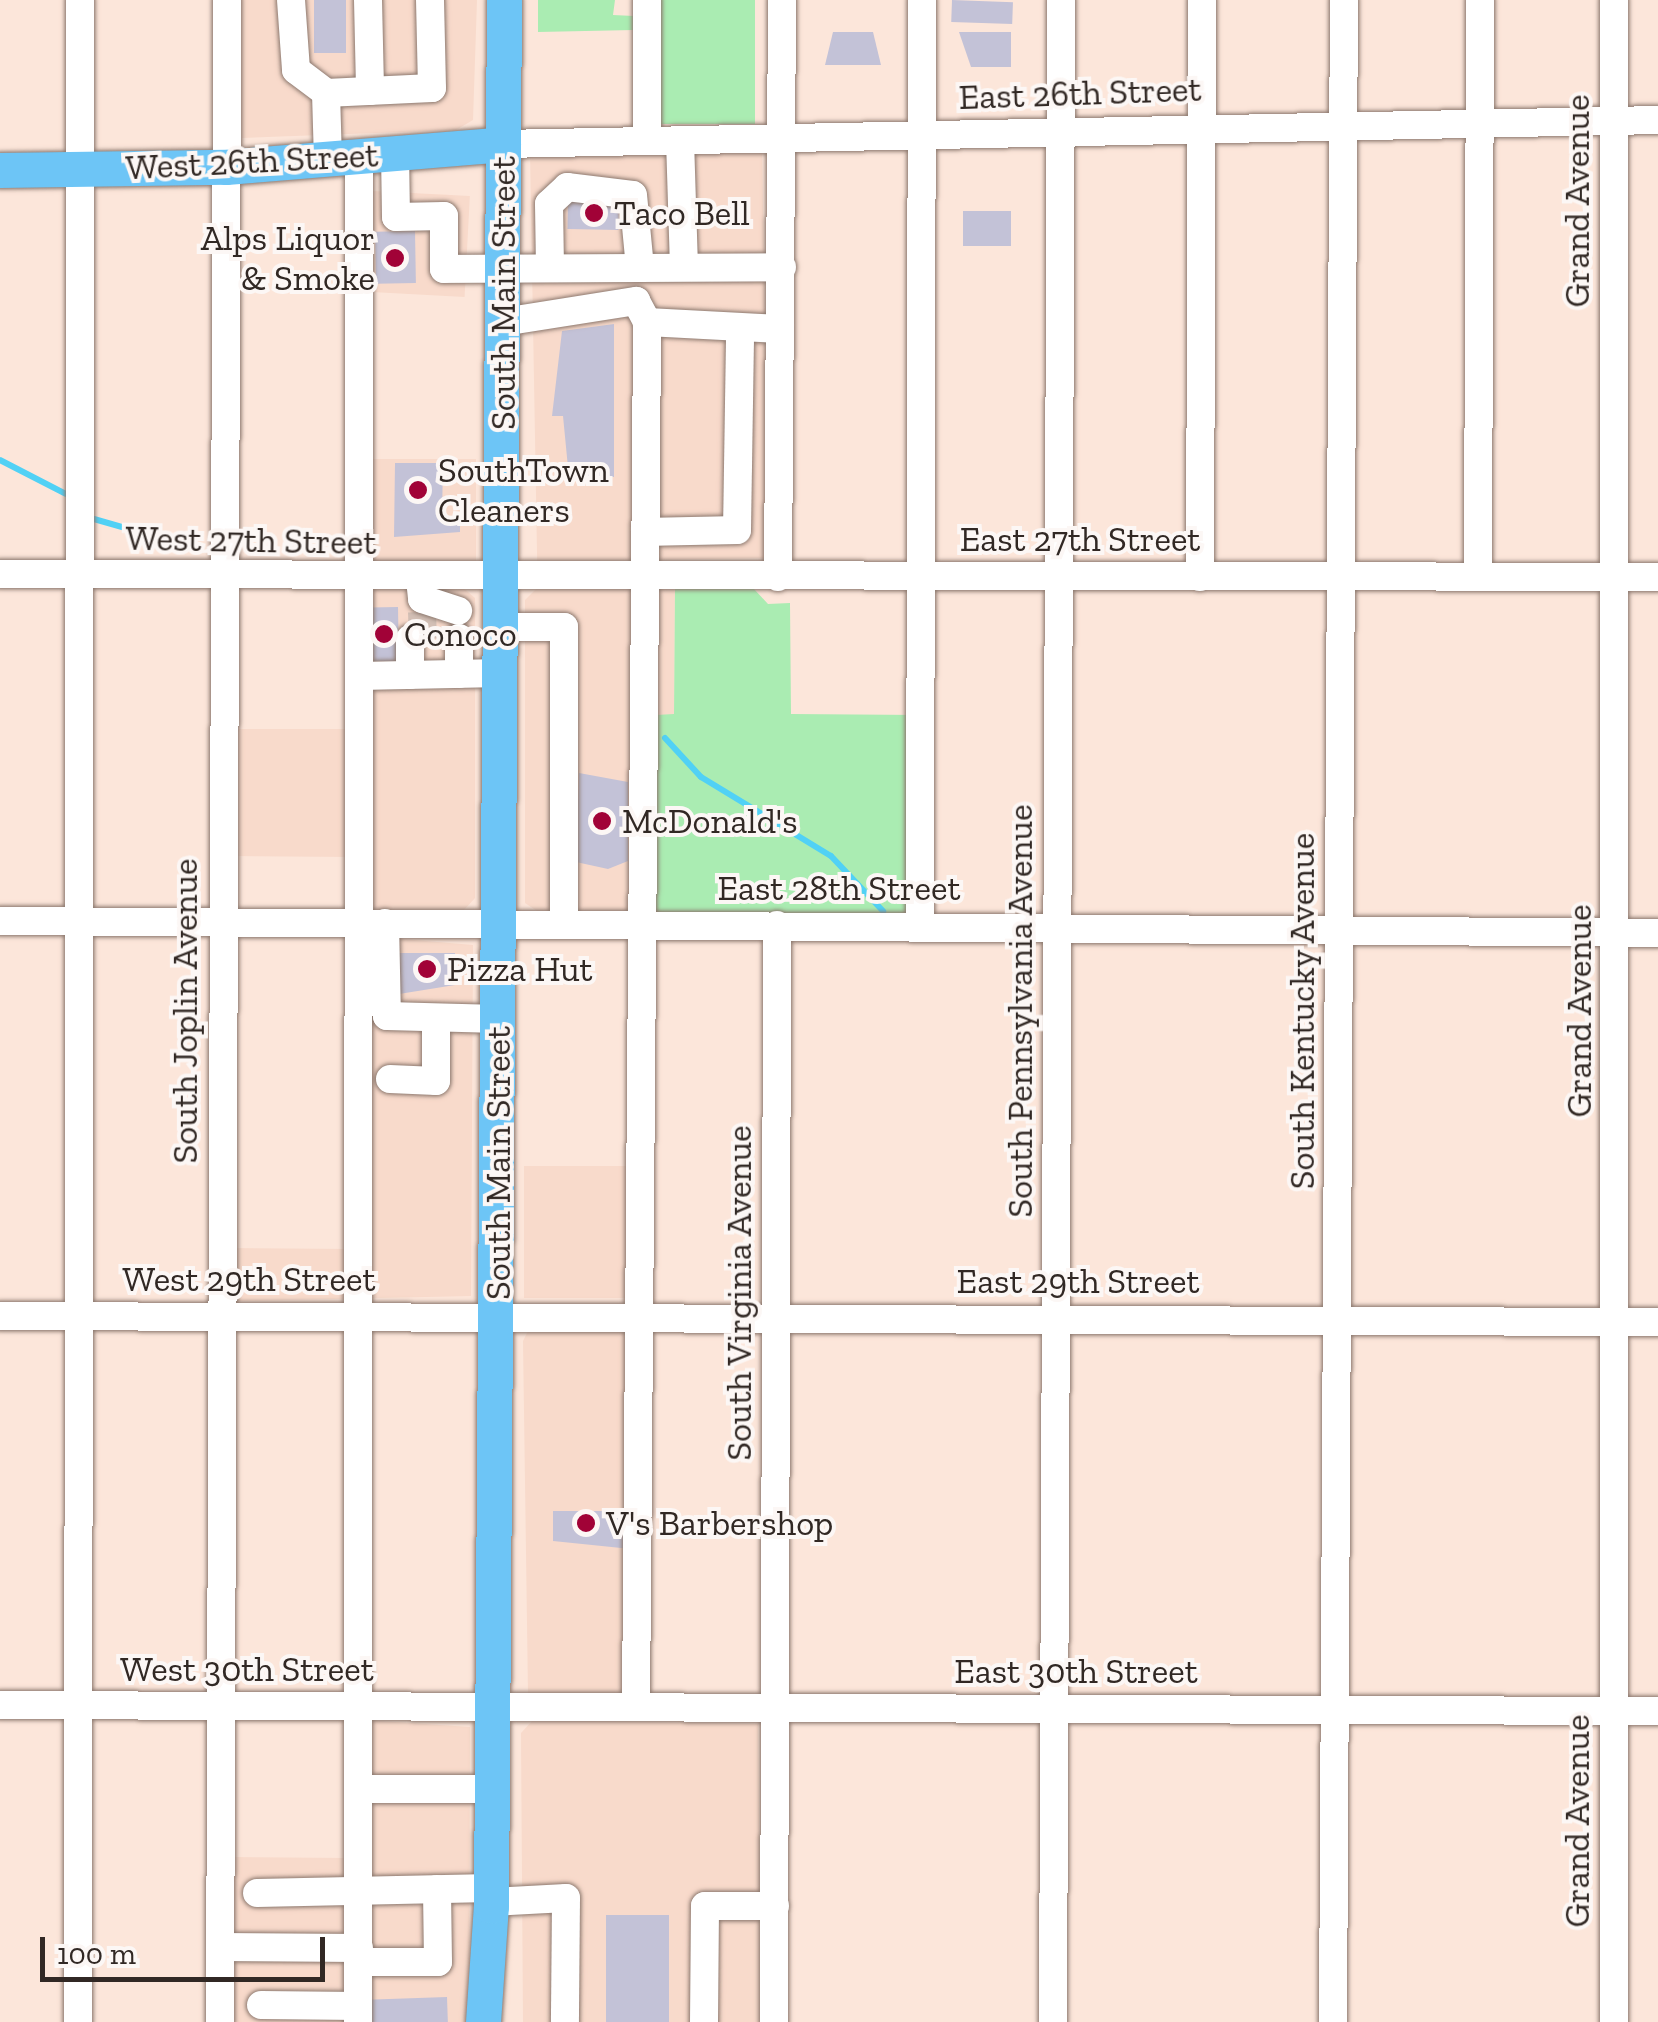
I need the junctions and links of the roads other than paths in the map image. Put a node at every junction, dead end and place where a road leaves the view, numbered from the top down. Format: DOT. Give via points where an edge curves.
graph roads {
  1 [pos="80,0"];
  2 [pos="227,0"];
  3 [pos="291,0"];
  4 [pos="304,0"];
  5 [pos="368,0"];
  6 [pos="430,0"];
  7 [pos="504,0"];
  8 [pos="647,0"];
  9 [pos="782,0"];
  10 [pos="922,0"];
  11 [pos="1061,0"];
  12 [pos="1202,0"];
  13 [pos="1344,0"];
  14 [pos="1480,0"];
  15 [pos="1614,0"];
  16 [pos="316,87"];
  17 [pos="370,91"];
  18 [pos="1480,120"];
  19 [pos="1614,120"];
  20 [pos="1658,120"];
  21 [pos="1343,122"];
  22 [pos="1202,127"];
  23 [pos="1060,132"];
  24 [pos="922,134"];
  25 [pos="782,137"];
  26 [pos="647,140"];
  27 [pos="680,140"];
  28 [pos="503,144"];
  29 [pos="395,153"];
  30 [pos="343,157"];
  31 [pos="226,167"];
  32 [pos="80,169"];
  33 [pos="0,170"];
  34 [pos="684,267"];
  35 [pos="782,267"];
  36 [pos="503,268"];
  37 [pos="550,268"];
  38 [pos="640,268"];
  39 [pos="502,322"];
  40 [pos="647,322"];
  41 [pos="740,329"];
  42 [pos="780,329"];
  43 [pos="739,443"];
  44 [pos="781,444"];
  45 [pos="645,532"];
  46 [pos="0,574"];
  47 [pos="80,575"];
  48 [pos="921,576"];
  49 [pos="1059,576"];
  50 [pos="224,577"];
  51 [pos="778,577"];
  52 [pos="1200,577"];
  53 [pos="1340,577"];
  54 [pos="1478,577"];
  55 [pos="1614,577"];
  56 [pos="1658,577"];
  57 [pos="360,578"];
  58 [pos="645,578"];
  59 [pos="502,580"];
  60 [pos="432,616"];
  61 [pos="502,626"];
  62 [pos="501,673"];
  63 [pos="434,675"];
  64 [pos="360,676"];
  65 [pos="0,921"];
  66 [pos="80,922"];
  67 [pos="223,922"];
  68 [pos="373,923"];
  69 [pos="500,923"];
  70 [pos="564,924"];
  71 [pos="639,924"];
  72 [pos="778,925"];
  73 [pos="920,926"];
  74 [pos="1058,928"];
  75 [pos="1340,930"];
  76 [pos="1617,933"];
  77 [pos="1658,933"];
  78 [pos="436,1018"];
  79 [pos="499,1019"];
  80 [pos="390,1079"];
  81 [pos="0,1316"];
  82 [pos="79,1316"];
  83 [pos="497,1316"];
  84 [pos="638,1316"];
  85 [pos="776,1316"];
  86 [pos="222,1317"];
  87 [pos="360,1317"];
  88 [pos="1057,1318"];
  89 [pos="1339,1320"];
  90 [pos="1616,1322"];
  91 [pos="1658,1322"];
  92 [pos="0,1705"];
  93 [pos="78,1706"];
  94 [pos="222,1706"];
  95 [pos="360,1706"];
  96 [pos="493,1706"];
  97 [pos="636,1706"];
  98 [pos="777,1706"];
  99 [pos="1056,1708"];
  100 [pos="1334,1711"];
  101 [pos="1615,1711"];
  102 [pos="1658,1711"];
  103 [pos="359,1789"];
  104 [pos="492,1789"];
  105 [pos="438,1889"];
  106 [pos="359,1892"];
  107 [pos="257,1893"];
  108 [pos="491,1899"];
  109 [pos="775,1906"];
  110 [pos="220,1947"];
  111 [pos="359,1954"];
  112 [pos="261,2005"];
  113 [pos="358,2014"];
  114 [pos="78,2022"];
  115 [pos="220,2022"];
  116 [pos="483,2022"];
  117 [pos="505,2022"];
  118 [pos="566,2022"];
  119 [pos="704,2022"];
  120 [pos="774,2022"];
  121 [pos="1053,2022"];
  122 [pos="1334,2022"];
  123 [pos="1614,2022"];
  1 -- 32 [label="street"];
  2 -- 31 [label="street, South Joplin Avenue"];
  3 -- 16 [label="street" via="291,58"];
  4 -- 16 [label="street"];
  5 -- 17 [label="street"];
  6 -- 17 [label="street" via="432,88"];
  7 -- 28 [label="main road, South Main Street"];
  8 -- 26 [label="street"];
  9 -- 25 [label="street"];
  10 -- 24 [label="street"];
  11 -- 23 [label="street, South Pennsylvania Avenue"];
  12 -- 22 [label="street"];
  13 -- 21 [label="street, South Kentucky Avenue"];
  14 -- 18 [label="street"];
  15 -- 19 [label="street, Grand Avenue"];
  16 -- 17 [label="street"];
  16 -- 30 [label="street"];
  18 -- 19 [label="street, East 26th Street"];
  18 -- 21 [label="street, East 26th Street"];
  18 -- 54 [label="street"];
  19 -- 20 [label="street, East 26th Street"];
  19 -- 55 [label="street, Grand Avenue"];
  21 -- 22 [label="street, East 26th Street"];
  21 -- 53 [label="street, South Kentucky Avenue"];
  22 -- 23 [label="street, East 26th Street"];
  22 -- 52 [label="street"];
  23 -- 24 [label="street, East 26th Street"];
  23 -- 49 [label="street, South Pennsylvania Avenue"];
  24 -- 25 [label="street, East 26th Street"];
  24 -- 48 [label="street"];
  25 -- 27 [label="street, East 26th Street"];
  25 -- 35 [label="street"];
  26 -- 27 [label="street, East 26th Street"];
  26 -- 28 [label="street, East 26th Street"];
  27 -- 34 [label="street"];
  28 -- 29 [label="main road, West 26th Street"];
  28 -- 36 [label="main road, South Main Street"];
  29 -- 30 [label="main road, West 26th Street"];
  29 -- 36 [label="street" via="396,217 444,216 444,269"];
  30 -- 31 [label="main road, West 26th Street"];
  30 -- 57 [label="street"];
  31 -- 32 [label="main road, West 26th Street"];
  31 -- 50 [label="street, South Joplin Avenue"];
  32 -- 33 [label="main road, West 26th Street"];
  32 -- 47 [label="street"];
  34 -- 35 [label="street"];
  34 -- 38 [label="street"];
  35 -- 42 [label="street"];
  36 -- 37 [label="street"];
  36 -- 39 [label="main road, South Main Street"];
  37 -- 38 [label="street"];
  37 -- 38 [label="street" via="549,204 567,187 633,195"];
  39 -- 40 [label="street" via="636,301"];
  39 -- 59 [label="main road, South Main Street"];
  40 -- 41 [label="street"];
  40 -- 45 [label="street"];
  41 -- 42 [label="street"];
  41 -- 43 [label="street"];
  42 -- 44 [label="street"];
  43 -- 44 [label="street"];
  43 -- 45 [label="street" via="737,530"];
  44 -- 51 [label="street"];
  45 -- 58 [label="street"];
  46 -- 47 [label="street, West 27th Street"];
  47 -- 50 [label="street, West 27th Street"];
  47 -- 66 [label="street"];
  48 -- 49 [label="street, East 27th Street"];
  48 -- 51 [label="street, East 27th Street"];
  48 -- 73 [label="street"];
  49 -- 52 [label="street, East 27th Street"];
  49 -- 74 [label="street, South Pennsylvania Avenue"];
  50 -- 57 [label="street, West 27th Street"];
  50 -- 67 [label="street, South Joplin Avenue"];
  51 -- 58 [label="street, East 27th Street"];
  52 -- 53 [label="street, East 27th Street"];
  53 -- 54 [label="street, East 27th Street"];
  53 -- 75 [label="street, South Kentucky Avenue"];
  54 -- 55 [label="street, East 27th Street"];
  55 -- 56 [label="street, East 27th Street"];
  55 -- 76 [label="street, Grand Avenue"];
  57 -- 60 [label="street, West 27th Street"];
  57 -- 64 [label="street"];
  58 -- 59 [label="street, East 27th Street"];
  58 -- 71 [label="street"];
  59 -- 60 [label="street, West 27th Street"];
  59 -- 61 [label="main road, South Main Street"];
  60 -- 63 [label="street"];
  60 -- 63 [label="street"];
  61 -- 62 [label="main road, South Main Street"];
  61 -- 70 [label="street" via="564,627"];
  62 -- 63 [label="street"];
  62 -- 69 [label="main road, South Main Street"];
  63 -- 64 [label="street"];
  64 -- 68 [label="street"];
  65 -- 66 [label="street, East 28th Street"];
  66 -- 67 [label="street, East 28th Street"];
  66 -- 82 [label="street"];
  67 -- 68 [label="street, East 28th Street"];
  67 -- 86 [label="street, South Joplin Avenue"];
  68 -- 69 [label="street, East 28th Street"];
  68 -- 78 [label="street" via="387,1016"];
  68 -- 87 [label="street"];
  69 -- 70 [label="street, East 28th Street"];
  69 -- 79 [label="main road, South Main Street"];
  70 -- 71 [label="street, East 28th Street"];
  71 -- 72 [label="street, East 28th Street"];
  71 -- 84 [label="street"];
  72 -- 73 [label="street, East 28th Street"];
  72 -- 85 [label="street, South Virginia Avenue"];
  73 -- 74 [label="street, East 28th Street"];
  74 -- 75 [label="street, East 28th Street"];
  74 -- 88 [label="street, South Pennsylvania Avenue"];
  75 -- 76 [label="street, East 28th Street"];
  75 -- 89 [label="street, South Kentucky Avenue"];
  76 -- 77 [label="street, East 28th Street"];
  76 -- 90 [label="street, Grand Avenue"];
  78 -- 79 [label="street"];
  78 -- 80 [label="street" via="436,1082"];
  79 -- 83 [label="main road, South Main Street"];
  81 -- 82 [label="street, West 29th Street"];
  82 -- 86 [label="street, West 29th Street"];
  82 -- 93 [label="street"];
  83 -- 84 [label="street, East 29th Street"];
  83 -- 87 [label="street, West 29th Street"];
  83 -- 96 [label="main road, South Main Street"];
  84 -- 85 [label="street, East 29th Street"];
  84 -- 97 [label="street"];
  85 -- 88 [label="street, East 29th Street"];
  85 -- 98 [label="street, South Virginia Avenue"];
  86 -- 87 [label="street, West 29th Street"];
  86 -- 94 [label="street, South Joplin Avenue"];
  87 -- 95 [label="street"];
  88 -- 89 [label="street, East 29th Street"];
  88 -- 99 [label="street, South Pennsylvania Avenue"];
  89 -- 90 [label="street, East 29th Street"];
  89 -- 100 [label="street, South Kentucky Avenue"];
  90 -- 91 [label="street, East 29th Street"];
  90 -- 101 [label="street, Grand Avenue"];
  92 -- 93 [label="street, West 30th Street"];
  93 -- 94 [label="street, West 30th Street"];
  93 -- 114 [label="street"];
  94 -- 95 [label="street, West 30th Street"];
  94 -- 110 [label="street, South Joplin Avenue"];
  95 -- 96 [label="street, West 30th Street"];
  95 -- 103 [label="street"];
  96 -- 97 [label="street, East 30th Street"];
  96 -- 104 [label="main road, South Main Street"];
  97 -- 98 [label="street, East 30th Street"];
  98 -- 99 [label="street, East 30th Street"];
  98 -- 109 [label="street, South Virginia Avenue"];
  99 -- 100 [label="street, East 30th Street"];
  99 -- 121 [label="street, South Pennsylvania Avenue"];
  100 -- 101 [label="street, East 30th Street"];
  100 -- 122 [label="street, South Kentucky Avenue"];
  101 -- 102 [label="street, East 30th Street"];
  101 -- 123 [label="street, Grand Avenue"];
  103 -- 104 [label="street"];
  103 -- 106 [label="street"];
  104 -- 108 [label="main road, South Main Street"];
  105 -- 106 [label="street"];
  105 -- 108 [label="street"];
  105 -- 111 [label="street" via="438,1962"];
  106 -- 107 [label="street"];
  106 -- 111 [label="street"];
  108 -- 116 [label="main road, South Main Street"];
  108 -- 117 [label="main road, South Main Street"];
  108 -- 118 [label="street" via="566,1898"];
  109 -- 119 [label="street" via="705,1906"];
  109 -- 120 [label="street, South Virginia Avenue"];
  110 -- 111 [label="street"];
  110 -- 115 [label="street, South Joplin Avenue"];
  111 -- 113 [label="street"];
  112 -- 113 [label="street"];
}
